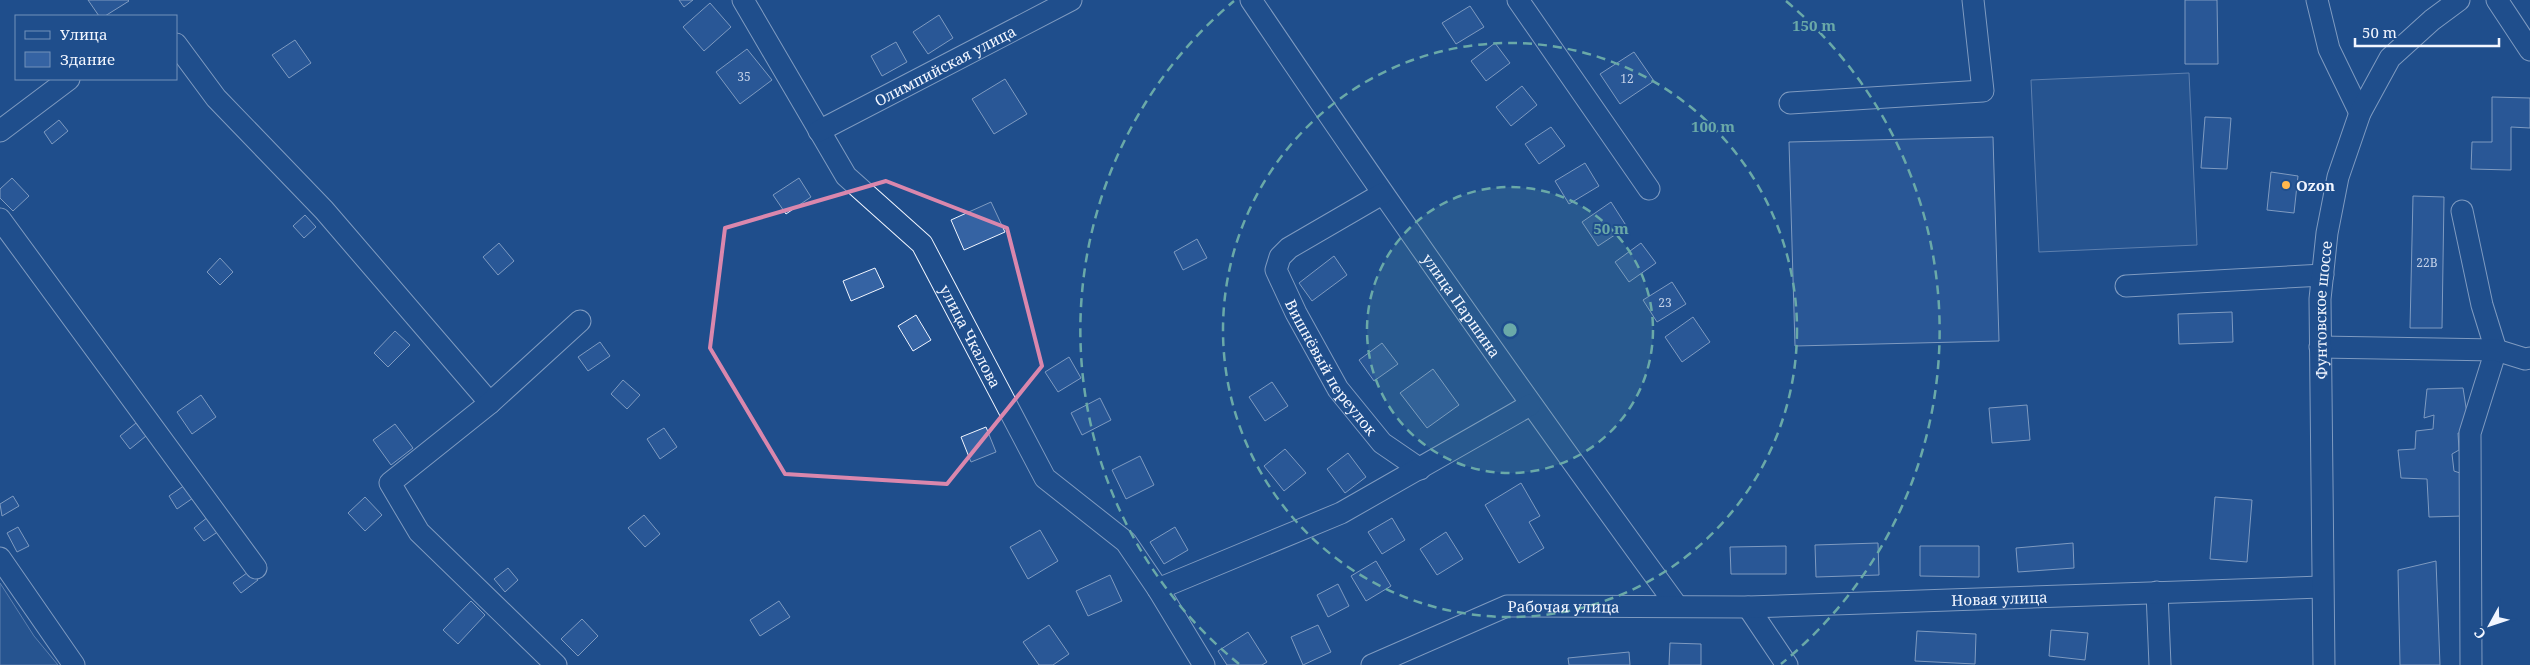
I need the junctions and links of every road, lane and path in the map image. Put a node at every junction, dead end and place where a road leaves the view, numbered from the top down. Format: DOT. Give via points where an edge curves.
graph roads {
  1 [pos="743,0"];
  2 [pos="1071,0"];
  3 [pos="1252,0"];
  4 [pos="1518,0"];
  5 [pos="1972,0"];
  6 [pos="2317,0"];
  7 [pos="2459,0"];
  8 [pos="2497,0"];
  9 [pos="178,47"];
  10 [pos="2530,50"];
  11 [pos="69,80"];
  12 [pos="1790,103"];
  13 [pos="2360,113"];
  14 [pos="0,131"];
  15 [pos="819,131"];
  16 [pos="1649,189"];
  17 [pos="1382,194"];
  18 [pos="2462,211"];
  19 [pos="0,219"];
  20 [pos="2323,276"];
  21 [pos="2126,286"];
  22 [pos="580,321"];
  23 [pos="2320,347"];
  24 [pos="2496,350"];
  25 [pos="2530,358"];
  26 [pos="490,404"];
  27 [pos="1530,405"];
  28 [pos="1420,469"];
  29 [pos="0,558"];
  30 [pos="256,568"];
  31 [pos="2321,587"];
  32 [pos="1158,589"];
  33 [pos="2157,592"];
  34 [pos="1677,606"];
  35 [pos="1748,607"];
  36 [pos="74,665"];
  37 [pos="556,665"];
  38 [pos="1204,665"];
  39 [pos="1372,665"];
  40 [pos="1787,665"];
  41 [pos="2160,665"];
  42 [pos="2324,665"];
  43 [pos="2471,665"];
  1 -- 15 [label="street, улица Чкалова"];
  2 -- 15 [label="street, Олимпийская улица"];
  3 -- 17 [label="street, улица Паршина"];
  4 -- 16 [label="street"];
  5 -- 12 [label="street" via="1982,91"];
  6 -- 13 [label="street" via="2329,49"];
  7 -- 13 [label="street, Фунтовское шоссе" via="2390,58"];
  8 -- 10 [label="street"];
  9 -- 26 [label="street" via="216,98 324,210"];
  11 -- 14 [label="street"];
  13 -- 20 [label="street, Фунтовское шоссе" via="2338,177"];
  15 -- 32 [label="street, улица Чкалова" via="846,176 922,244 1045,478 1126,542"];
  17 -- 27 [label="street, улица Паршина"];
  17 -- 28 [label="street, Вишнёвый переулок" via="1289,248 1280,257 1276,270 1338,389 1382,443"];
  18 -- 24 [label="street" via="2482,305"];
  19 -- 30 [label="street"];
  20 -- 21 [label="street"];
  20 -- 23 [label="street, Фунтовское шоссе"];
  22 -- 26 [label="street"];
  23 -- 24 [label="street"];
  23 -- 31 [label="street, Фунтовское шоссе"];
  24 -- 25 [label="street"];
  24 -- 43 [label="street" via="2470,433"];
  26 -- 37 [label="street" via="390,483 419,532"];
  27 -- 28 [label="street"];
  27 -- 34 [label="street, улица Паршина"];
  28 -- 32 [label="street" via="1341,513"];
  29 -- 36 [label="street"];
  31 -- 33 [label="street, Новая улица"];
  31 -- 42 [label="street, Фунтовское шоссе"];
  32 -- 38 [label="street, улица Чкалова"];
  33 -- 35 [label="street, Новая улица"];
  33 -- 41 [label="street"];
  34 -- 35 [label="street, Новая улица"];
  34 -- 39 [label="street, Рабочая улица" via="1507,606"];
  35 -- 40 [label="street"];
}
